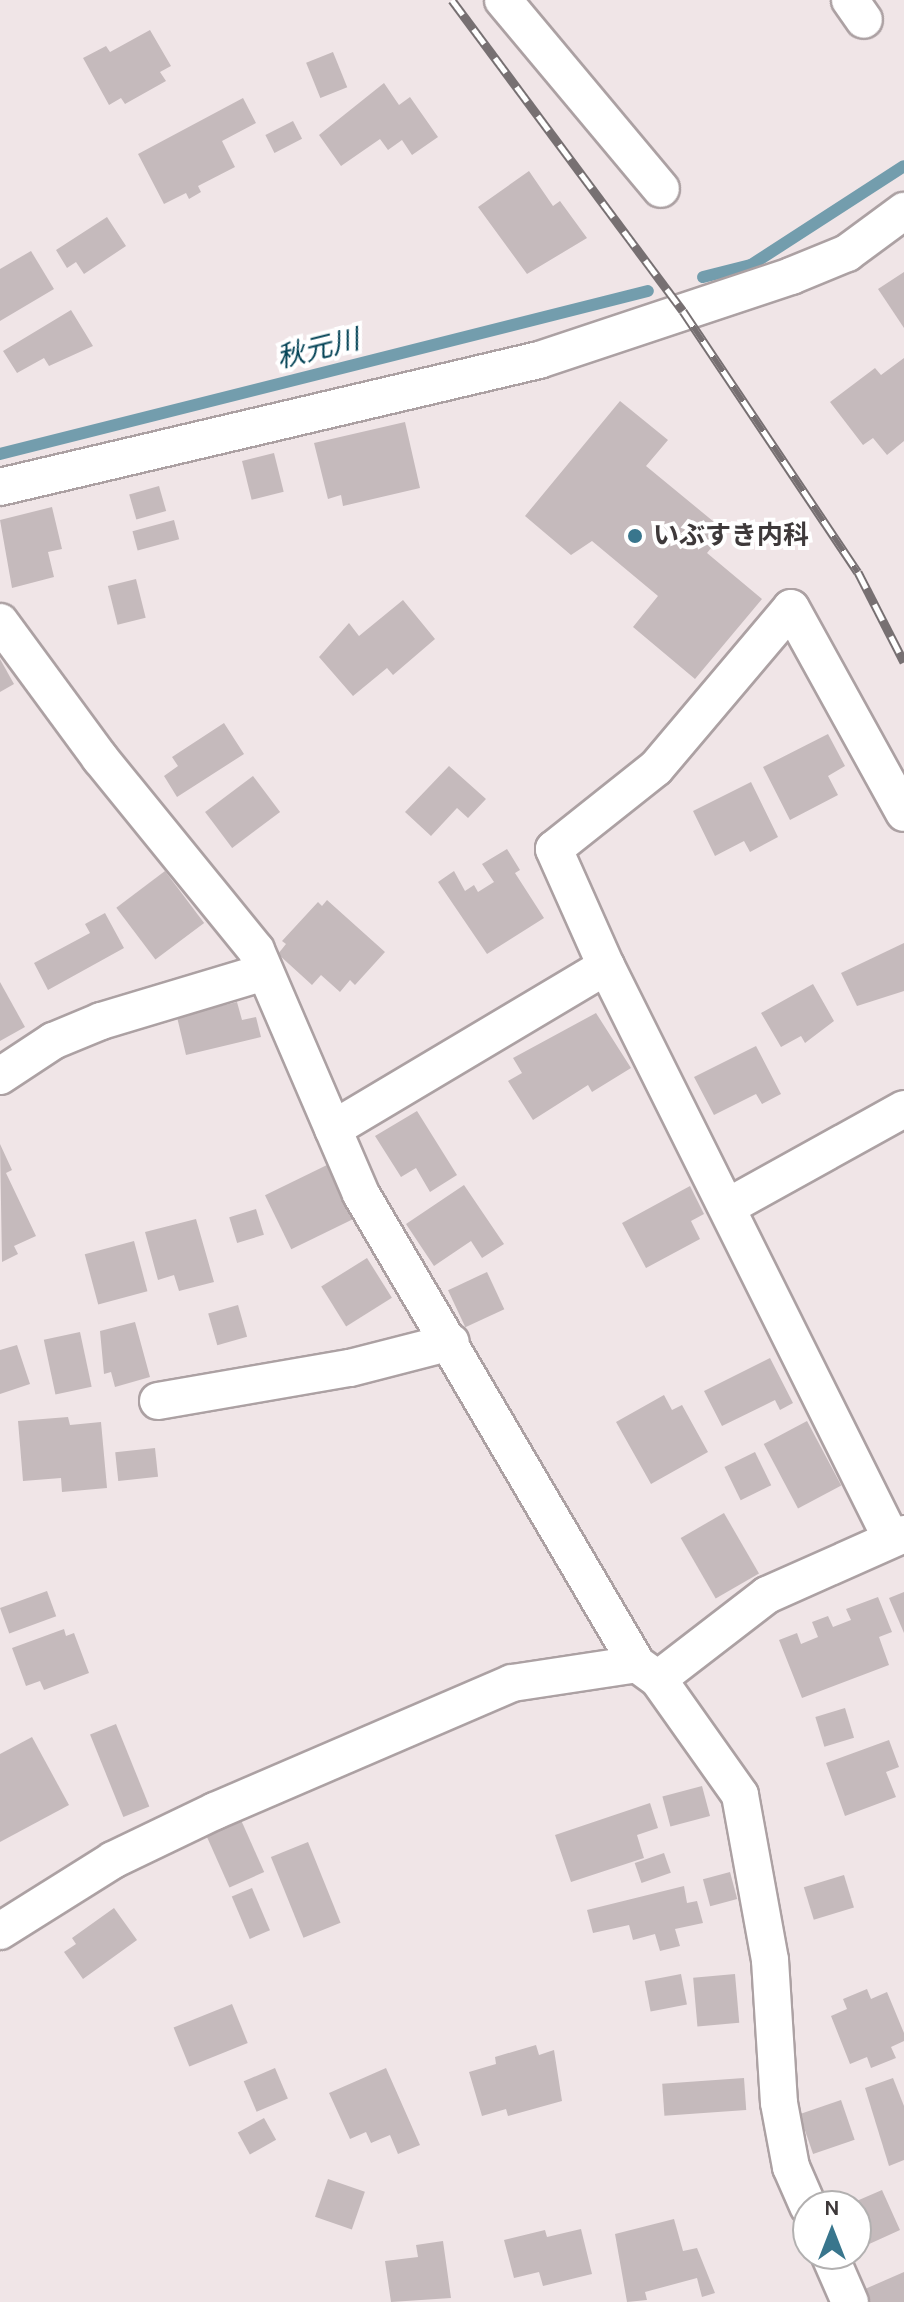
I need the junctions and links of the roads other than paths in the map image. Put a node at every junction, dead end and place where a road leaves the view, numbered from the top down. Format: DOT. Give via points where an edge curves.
graph roads {
  1 [pos="503,0"];
  2 [pos="661,189"];
  3 [pos="904,211"];
  4 [pos="0,487"];
  5 [pos="0,622"];
  6 [pos="904,813"];
  7 [pos="606,966"];
  8 [pos="264,972"];
  9 [pos="0,1076"];
  10 [pos="904,1109"];
  11 [pos="333,1129"];
  12 [pos="729,1206"];
  13 [pos="451,1342"];
  14 [pos="158,1401"];
  15 [pos="897,1535"];
  16 [pos="647,1671"];
  17 [pos="0,1931"];
  18 [pos="801,2190"];
  19 [pos="836,2270"];
  20 [pos="850,2302"];
  1 -- 2 [label="street"];
  3 -- 4 [label="street" via="847,253 791,276 539,360"];
  5 -- 8 [label="street" via="100,758 256,950"];
  6 -- 7 [label="street" via="791,608 656,768 554,849"];
  7 -- 11 [label="street"];
  7 -- 12 [label="street"];
  8 -- 9 [label="street" via="101,1021 53,1041"];
  8 -- 11 [label="street"];
  10 -- 12 [label="street"];
  11 -- 13 [label="street" via="361,1194"];
  12 -- 15 [label="street"];
  13 -- 14 [label="street" via="350,1368"];
  13 -- 16 [label="street"];
  15 -- 16 [label="street" via="767,1595"];
  16 -- 17 [label="street" via="512,1683 113,1860"];
  16 -- 18 [label="street" via="740,1795 770,1960 779,2103 791,2167"];
  19 -- 20 [label="street"];
}
